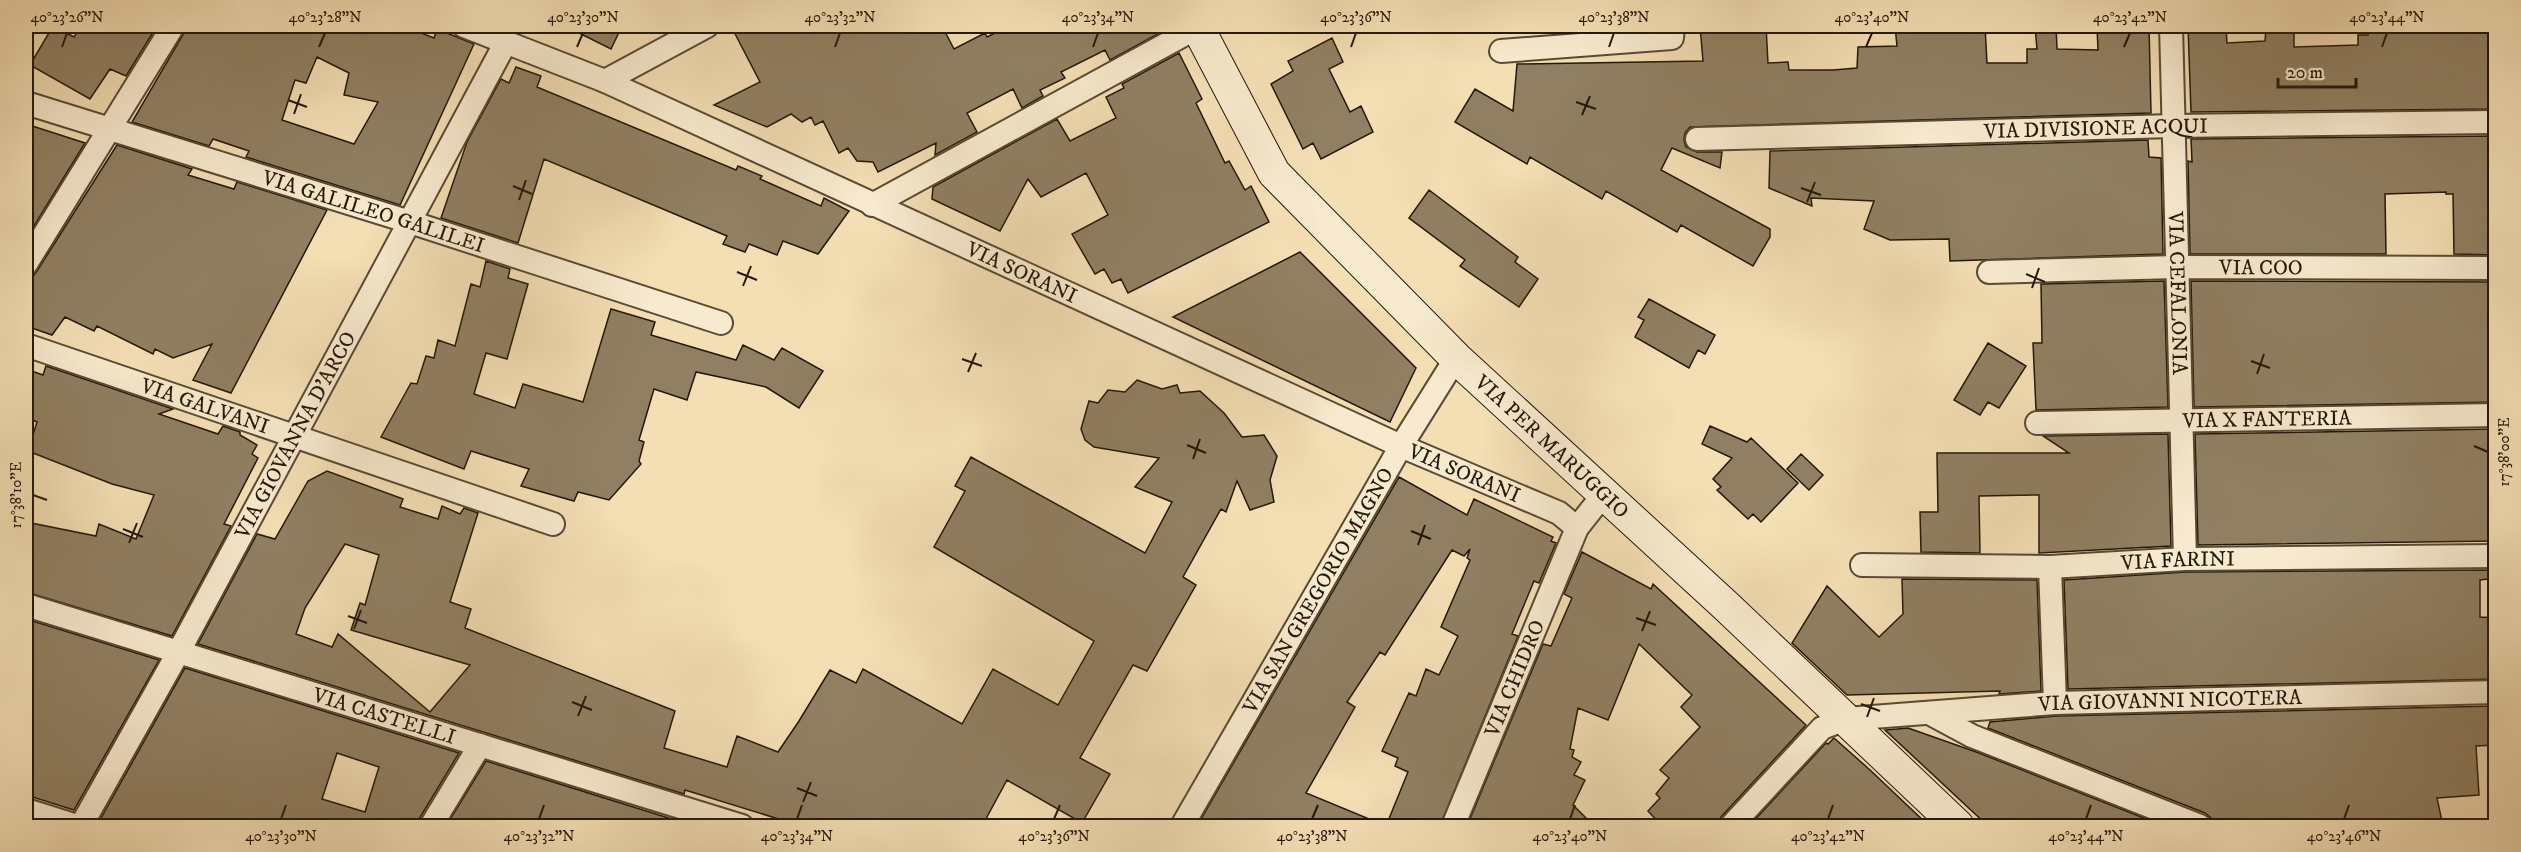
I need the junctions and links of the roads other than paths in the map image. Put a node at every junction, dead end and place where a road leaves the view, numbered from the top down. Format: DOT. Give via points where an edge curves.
graph roads {
  1 [pos="173,26"];
  2 [pos="464,26"];
  3 [pos="707,26"];
  4 [pos="1197,26"];
  5 [pos="1672,26"];
  6 [pos="2171,26"];
  7 [pos="506,42"];
  8 [pos="1501,51"];
  9 [pos="605,81"];
  10 [pos="26,103"];
  11 [pos="2496,122"];
  12 [pos="2174,126"];
  13 [pos="109,129"];
  14 [pos="1697,139"];
  15 [pos="872,205"];
  16 [pos="410,222"];
  17 [pos="26,264"];
  18 [pos="2176,267"];
  19 [pos="2496,268"];
  20 [pos="1989,272"];
  21 [pos="722,323"];
  22 [pos="26,345"];
  23 [pos="1456,358"];
  24 [pos="2496,415"];
  25 [pos="2181,420"];
  26 [pos="2037,423"];
  27 [pos="294,437"];
  28 [pos="1401,446"];
  29 [pos="1603,495"];
  30 [pos="554,524"];
  31 [pos="1577,528"];
  32 [pos="2496,556"];
  33 [pos="2185,559"];
  34 [pos="1862,565"];
  35 [pos="2050,567"];
  36 [pos="26,605"];
  37 [pos="178,652"];
  38 [pos="2496,692"];
  39 [pos="2055,703"];
  40 [pos="1931,714"];
  41 [pos="1846,719"];
  42 [pos="480,745"];
  43 [pos="26,810"];
  44 [pos="695,820"];
  45 [pos="79,826"];
  46 [pos="431,826"];
  47 [pos="742,826"];
  48 [pos="1182,826"];
  49 [pos="1453,826"];
  50 [pos="1731,826"];
  51 [pos="1958,826"];
  52 [pos="2200,826"];
  1 -- 13 [label="street"];
  2 -- 7 [label="street, VIA SORANI"];
  3 -- 9 [label="street"];
  4 -- 15 [label="street"];
  4 -- 23 [label="street, VIA PER MARUGGIO" via="1274,173"];
  5 -- 8 [label="street" via="1672,38"];
  6 -- 12 [label="street, VIA CEFALONIA"];
  7 -- 9 [label="street, VIA SORANI"];
  7 -- 16 [label="street, VIA GIOVANNA D'ARCO"];
  9 -- 15 [label="street, VIA SORANI"];
  10 -- 13 [label="street, VIA GALILEO GALILEI"];
  11 -- 12 [label="street, VIA DIVISIONE ACQUI"];
  12 -- 14 [label="street, VIA DIVISIONE ACQUI"];
  12 -- 18 [label="street, VIA CEFALONIA"];
  13 -- 16 [label="street, VIA GALILEO GALILEI"];
  13 -- 17 [label="street"];
  15 -- 28 [label="street, VIA SORANI"];
  16 -- 21 [label="street, VIA GALILEO GALILEI"];
  16 -- 27 [label="street, VIA GIOVANNA D'ARCO"];
  18 -- 19 [label="street, VIA COO"];
  18 -- 20 [label="street, VIA COO"];
  18 -- 25 [label="street, VIA CEFALONIA"];
  22 -- 27 [label="street, VIA GALVANI"];
  23 -- 28 [label="street, VIA SAN GREGORIO MAGNO"];
  23 -- 29 [label="street, VIA PER MARUGGIO"];
  24 -- 25 [label="street, VIA X FANTERIA"];
  25 -- 26 [label="street, VIA X FANTERIA"];
  25 -- 33 [label="street, VIA CEFALONIA"];
  27 -- 30 [label="street, VIA GALVANI"];
  27 -- 37 [label="street, VIA GIOVANNA D'ARCO"];
  28 -- 31 [label="street, VIA SORANI" via="1559,513"];
  28 -- 48 [label="street, VIA SAN GREGORIO MAGNO"];
  29 -- 31 [label="street, VIA CHIDRO"];
  29 -- 41 [label="street, VIA PER MARUGGIO"];
  31 -- 49 [label="street, VIA CHIDRO"];
  32 -- 33 [label="street, VIA FARINI"];
  33 -- 35 [label="street, VIA FARINI"];
  34 -- 35 [label="street, VIA FARINI"];
  35 -- 39 [label="street"];
  36 -- 37 [label="street, VIA CASTELLI"];
  37 -- 42 [label="street, VIA CASTELLI"];
  37 -- 45 [label="street, VIA GIOVANNA D'ARCO"];
  38 -- 39 [label="street, VIA GIOVANNI NICOTERA"];
  39 -- 40 [label="street, VIA GIOVANNI NICOTERA"];
  40 -- 41 [label="street, VIA GIOVANNI NICOTERA"];
  40 -- 52 [label="street" via="1972,736"];
  41 -- 50 [label="street" via="1822,728"];
  41 -- 51 [label="street, VIA PER MARUGGIO"];
  42 -- 44 [label="street, VIA CASTELLI"];
  42 -- 46 [label="street"];
  43 -- 45 [label="street"];
  44 -- 47 [label="street, VIA CASTELLI"];
}
